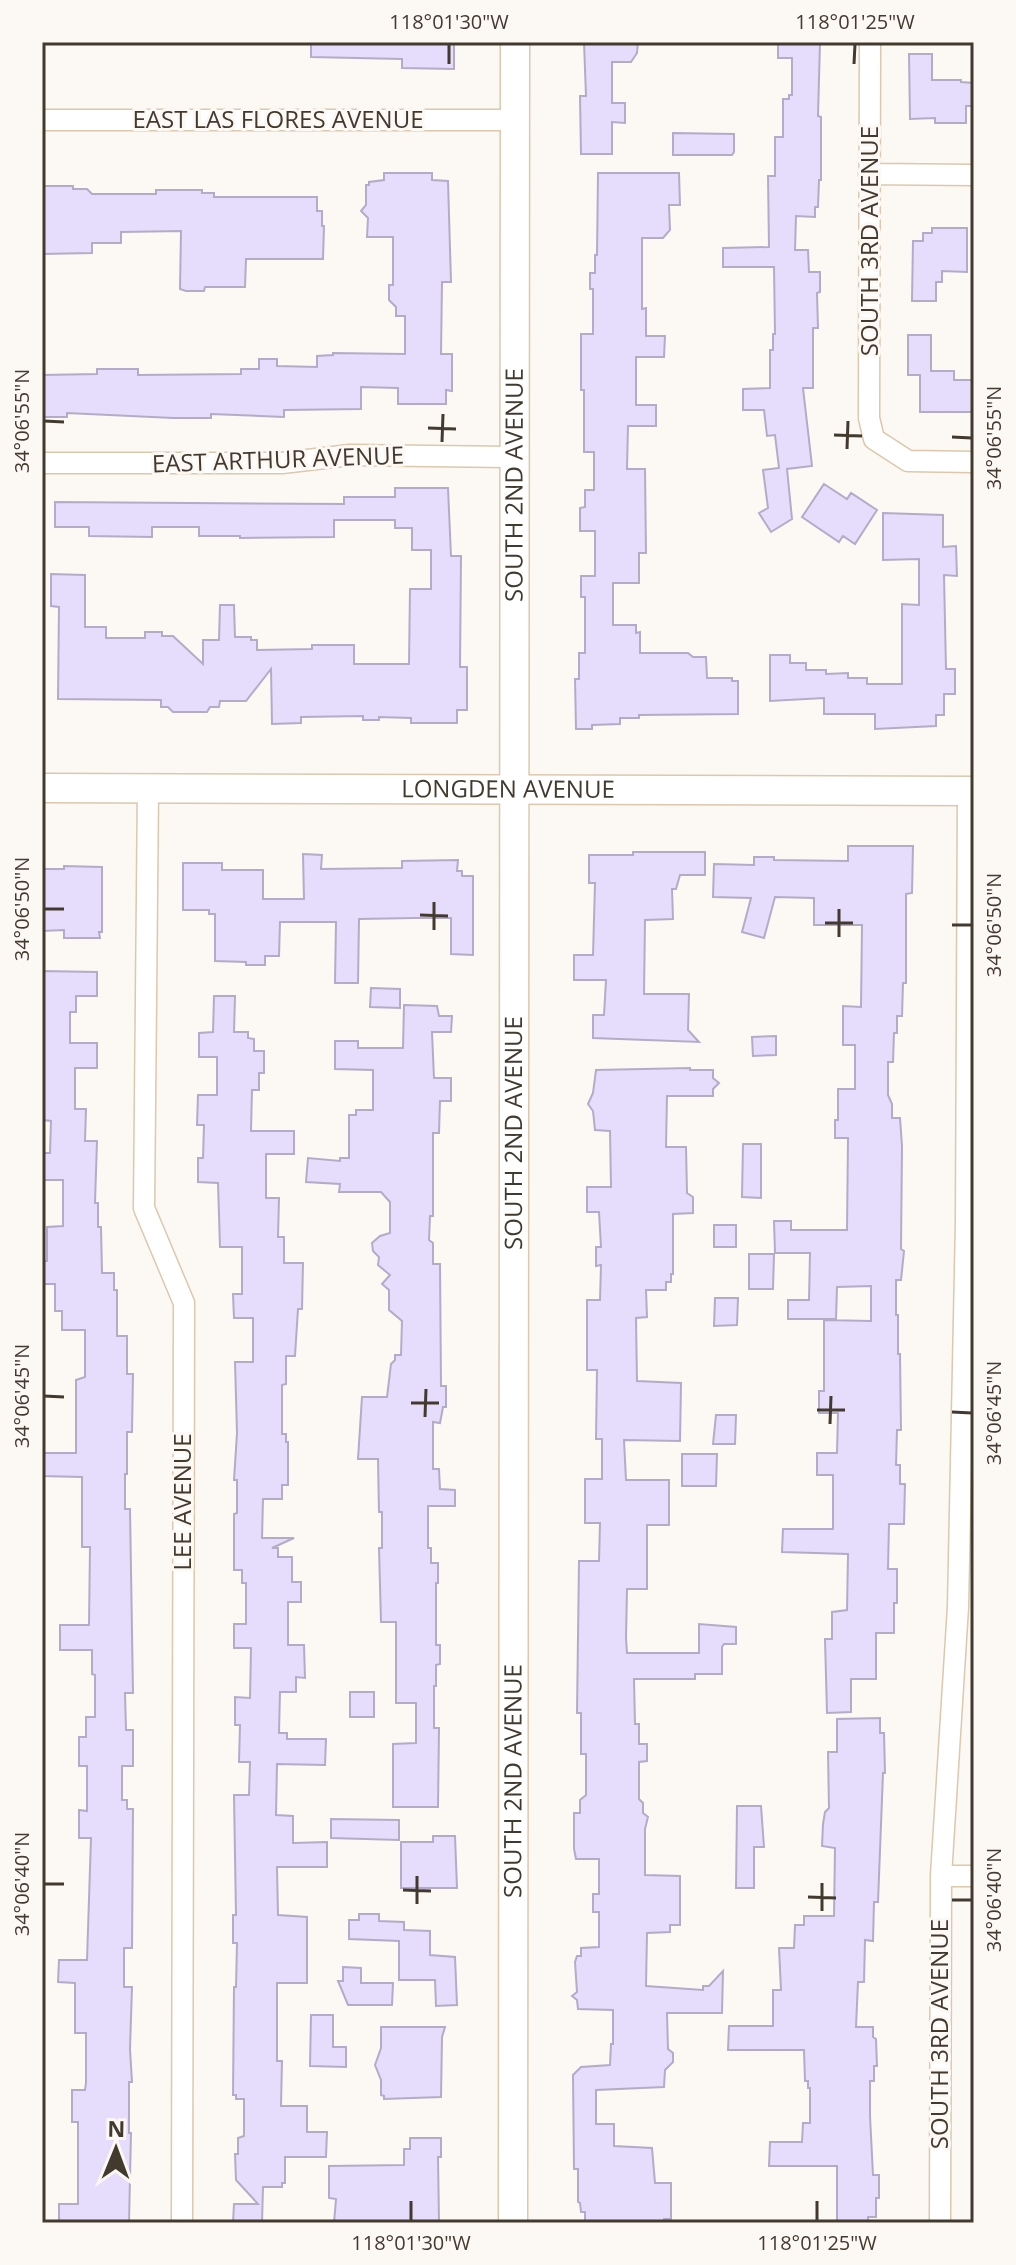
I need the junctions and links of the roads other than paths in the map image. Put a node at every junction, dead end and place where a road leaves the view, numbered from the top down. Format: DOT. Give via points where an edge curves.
graph roads {
  1 [pos="515,42"];
  2 [pos="870,42"];
  3 [pos="42,120"];
  4 [pos="514,120"];
  5 [pos="869,174"];
  6 [pos="974,175"];
  7 [pos="515,457"];
  8 [pos="974,462"];
  9 [pos="42,463"];
  10 [pos="42,788"];
  11 [pos="148,788"];
  12 [pos="514,791"];
  13 [pos="971,791"];
  14 [pos="941,1876"];
  15 [pos="974,1876"];
  16 [pos="182,2223"];
  17 [pos="513,2223"];
  18 [pos="940,2223"];
  1 -- 4 [label="street, SOUTH 2ND AVENUE"];
  2 -- 5 [label="street, SOUTH 3RD AVENUE"];
  3 -- 4 [label="street, EAST LAS FLORES AVENUE"];
  4 -- 7 [label="street, SOUTH 2ND AVENUE"];
  5 -- 6 [label="street"];
  5 -- 8 [label="street, SOUTH 3RD AVENUE" via="869,418 874,439 908,461"];
  7 -- 9 [label="street, EAST ARTHUR AVENUE" via="350,455 282,463"];
  7 -- 12 [label="street, SOUTH 2ND AVENUE"];
  10 -- 11 [label="street, LONGDEN AVENUE"];
  11 -- 12 [label="street, LONGDEN AVENUE"];
  11 -- 16 [label="street, LEE AVENUE" via="144,1208 184,1303"];
  12 -- 13 [label="street, LONGDEN AVENUE"];
  12 -- 17 [label="street, SOUTH 2ND AVENUE"];
  13 -- 14 [label="street, SOUTH 3RD AVENUE" via="959,1591"];
  14 -- 15 [label="street"];
  14 -- 18 [label="street, SOUTH 3RD AVENUE"];
}
